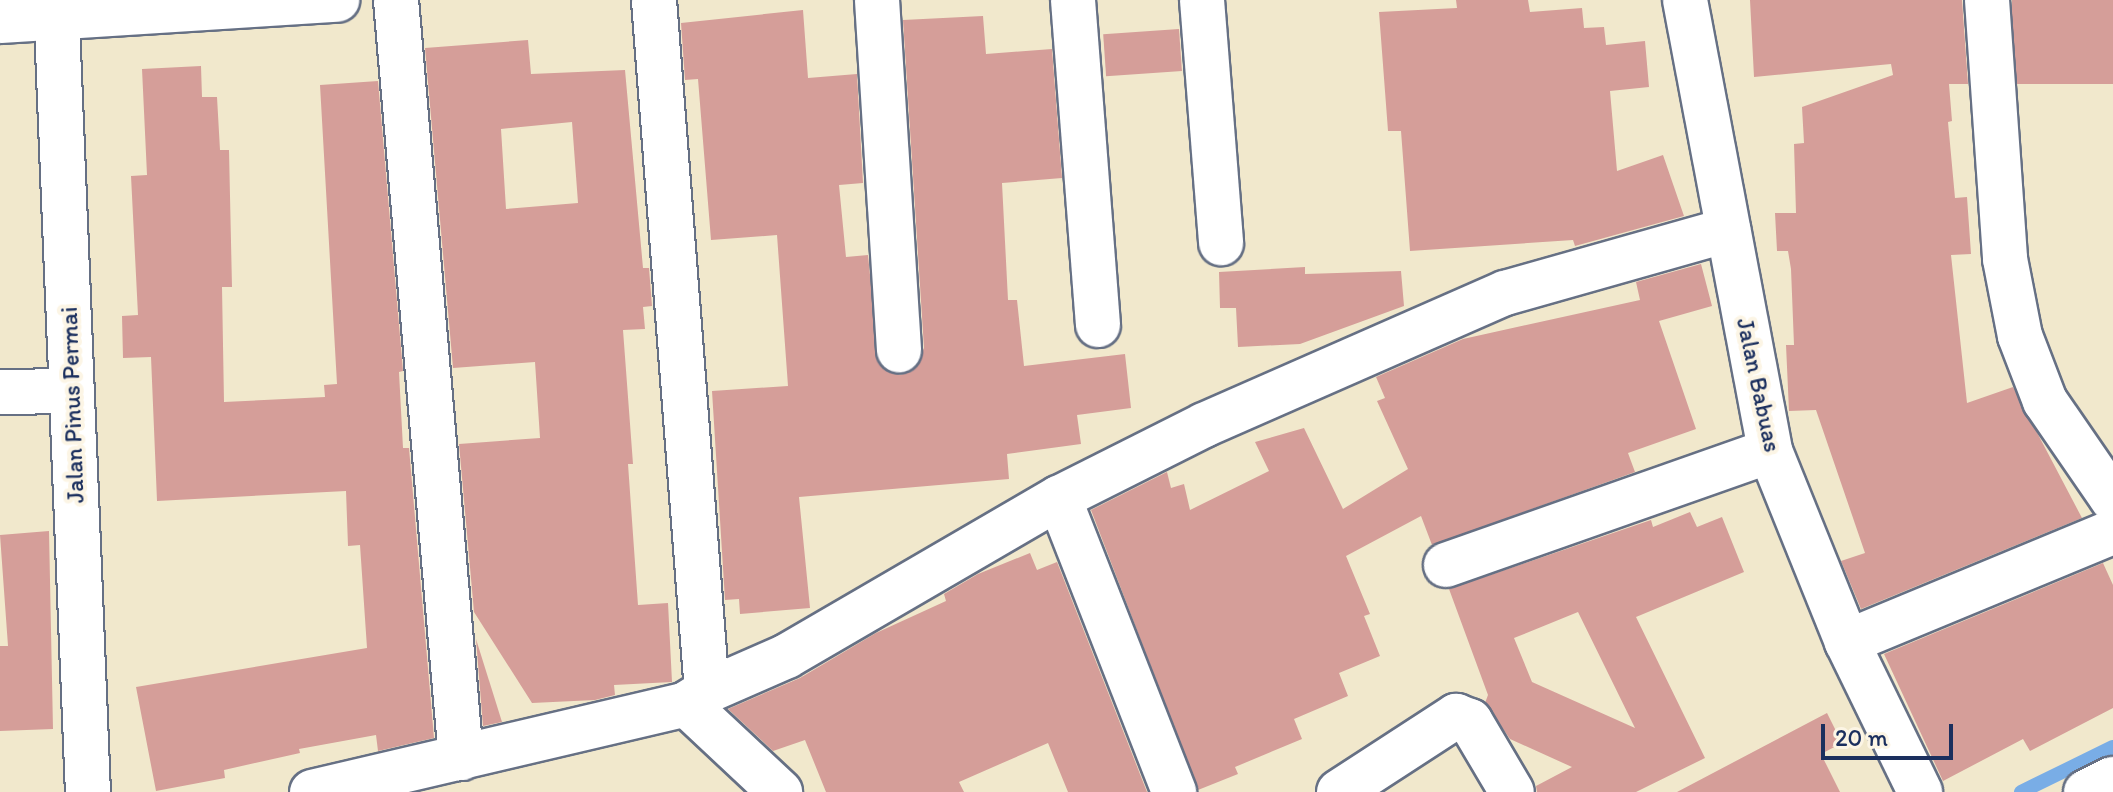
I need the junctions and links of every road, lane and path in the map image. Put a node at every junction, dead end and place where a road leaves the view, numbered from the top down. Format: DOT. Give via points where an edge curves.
graph roads {
  1 [pos="337,0"];
  2 [pos="396,0"];
  3 [pos="654,0"];
  4 [pos="877,0"];
  5 [pos="1073,0"];
  6 [pos="1202,0"];
  7 [pos="1685,0"];
  8 [pos="1987,0"];
  9 [pos="56,9"];
  10 [pos="0,21"];
  11 [pos="1728,230"];
  12 [pos="1221,243"];
  13 [pos="1098,325"];
  14 [pos="899,350"];
  15 [pos="71,391"];
  16 [pos="0,392"];
  17 [pos="1770,451"];
  18 [pos="1059,498"];
  19 [pos="2113,500"];
  20 [pos="2113,532"];
  21 [pos="1446,565"];
  22 [pos="1847,642"];
  23 [pos="697,698"];
  24 [pos="461,758"];
  25 [pos="2113,779"];
  26 [pos="88,792"];
  27 [pos="312,792"];
  28 [pos="780,792"];
  29 [pos="1174,792"];
  30 [pos="1339,792"];
  31 [pos="1512,792"];
  32 [pos="1920,792"];
  33 [pos="2086,792"];
  1 -- 9 [label="street"];
  2 -- 24 [label="street"];
  3 -- 23 [label="street"];
  4 -- 14 [label="street"];
  5 -- 13 [label="street"];
  6 -- 12 [label="street"];
  7 -- 11 [label="street, Jalan Babuas"];
  8 -- 19 [label="street" via="2005,259 2020,336 2045,401"];
  9 -- 10 [label="street"];
  9 -- 15 [label="street, Jalan Pinus Permai"];
  11 -- 17 [label="street, Jalan Babuas"];
  11 -- 18 [label="street" via="1505,293 1204,425"];
  15 -- 16 [label="street"];
  15 -- 26 [label="street, Jalan Pinus Permai"];
  17 -- 21 [label="street"];
  17 -- 22 [label="street, Jalan Babuas"];
  18 -- 23 [label="street" via="787,656"];
  18 -- 29 [label="street"];
  20 -- 22 [label="street"];
  22 -- 32 [label="street, Jalan Babuas"];
  23 -- 24 [label="street"];
  23 -- 28 [label="street"];
  24 -- 27 [label="street"];
  25 -- 33 [label="street"];
  30 -- 31 [label="street" via="1456,716 1470,721"];
}
